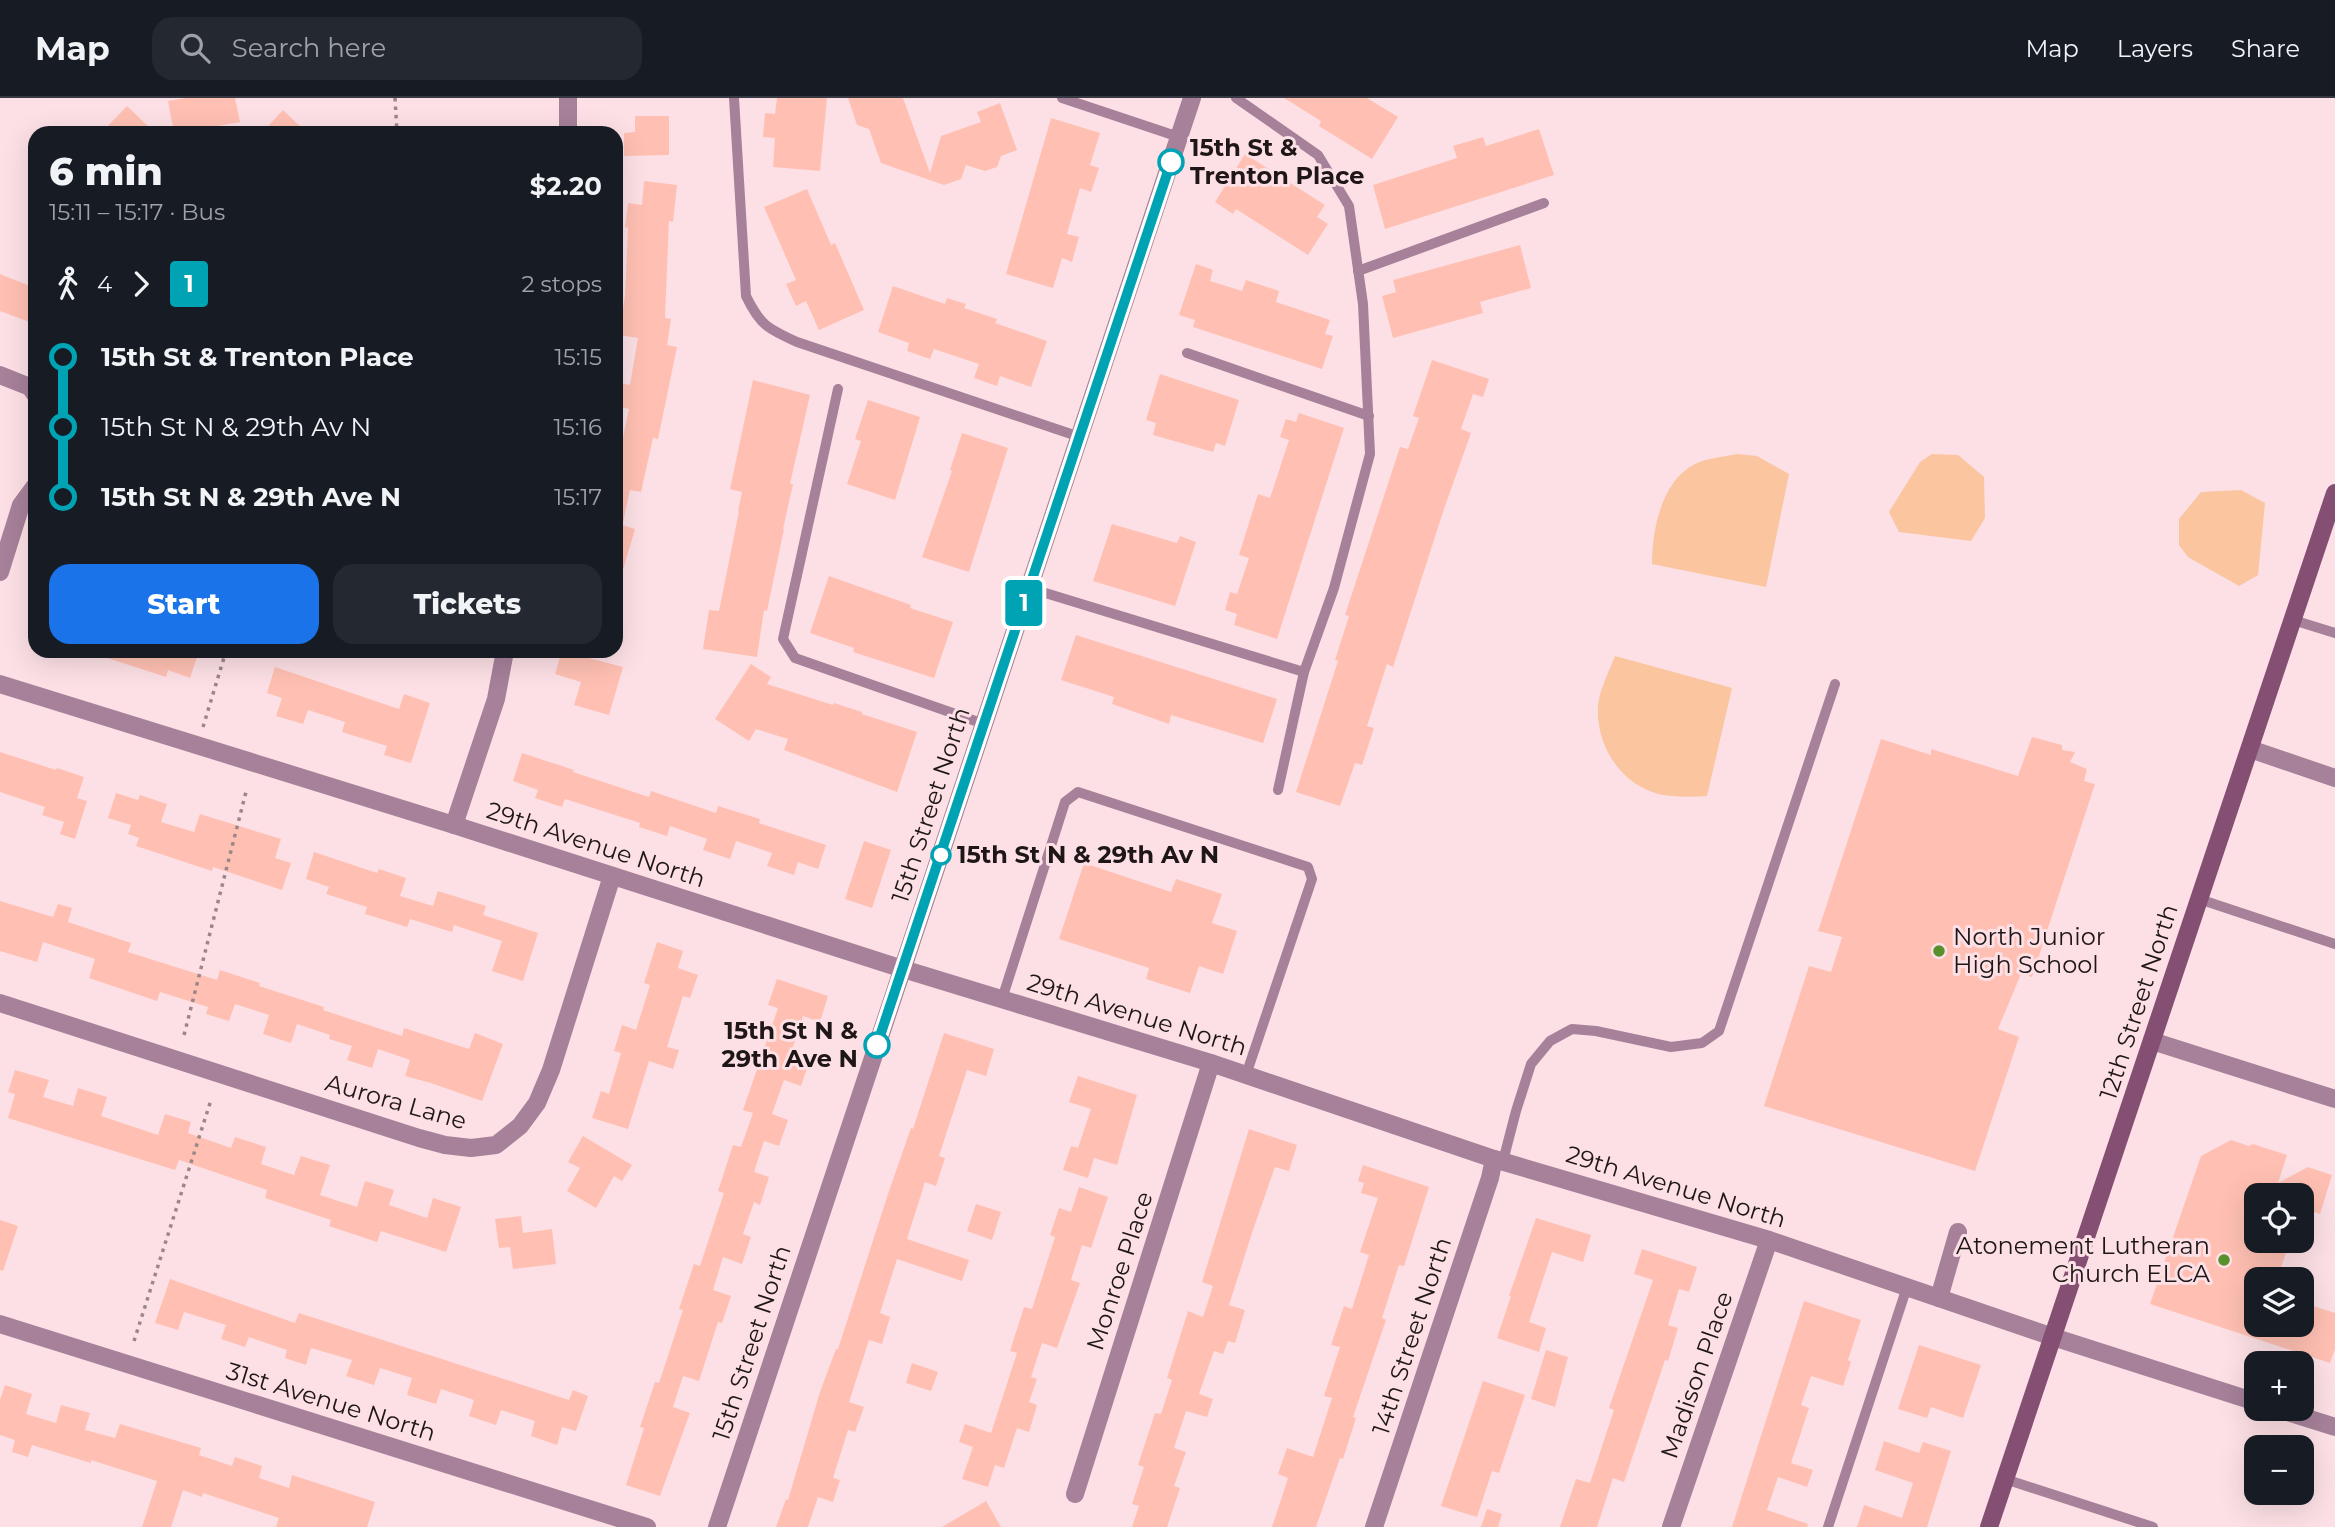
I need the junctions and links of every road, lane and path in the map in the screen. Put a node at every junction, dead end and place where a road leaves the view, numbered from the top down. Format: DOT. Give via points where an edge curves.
graph roads {
  1 [pos="395,98"];
  2 [pos="568,98"];
  3 [pos="734,98"];
  4 [pos="1062,98"];
  5 [pos="1192,98"];
  6 [pos="1236,98"];
  7 [pos="397,126"];
  8 [pos="568,126"];
  9 [pos="1179,137"];
  10 [pos="1544,203"];
  11 [pos="1358,271"];
  12 [pos="1187,352"];
  13 [pos="0,375"];
  14 [pos="28,386"];
  15 [pos="838,389"];
  16 [pos="1369,416"];
  17 [pos="1080,437"];
  18 [pos="2335,493"];
  19 [pos="28,496"];
  20 [pos="0,572"];
  21 [pos="1029,588"];
  22 [pos="2292,620"];
  23 [pos="2335,633"];
  24 [pos="224,658"];
  25 [pos="504,658"];
  26 [pos="1304,672"];
  27 [pos="0,684"];
  28 [pos="1835,684"];
  29 [pos="984,724"];
  30 [pos="203,727"];
  31 [pos="2249,749"];
  32 [pos="2335,778"];
  33 [pos="1278,790"];
  34 [pos="246,792"];
  35 [pos="454,825"];
  36 [pos="612,876"];
  37 [pos="2199,899"];
  38 [pos="2335,944"];
  39 [pos="903,969"];
  40 [pos="1002,999"];
  41 [pos="0,1003"];
  42 [pos="184,1035"];
  43 [pos="2152,1041"];
  44 [pos="1211,1063"];
  45 [pos="1246,1075"];
  46 [pos="2335,1099"];
  47 [pos="211,1100"];
  48 [pos="1499,1160"];
  49 [pos="1958,1232"];
  50 [pos="1769,1240"];
  51 [pos="1907,1287"];
  52 [pos="1939,1298"];
  53 [pos="0,1324"];
  54 [pos="2053,1337"];
  55 [pos="134,1341"];
  56 [pos="2244,1398"];
  57 [pos="2314,1420"];
  58 [pos="2335,1427"];
  59 [pos="2005,1479"];
  60 [pos="1075,1494"];
  61 [pos="647,1527"];
  62 [pos="717,1527"];
  63 [pos="1374,1527"];
  64 [pos="1671,1527"];
  65 [pos="1829,1527"];
  66 [pos="1989,1527"];
  67 [pos="2154,1527"];
  1 -- 7 [label="path"];
  2 -- 8 [label="street"];
  3 -- 17 [label="lane" via="746,296 756,316 771,330 797,342"];
  4 -- 9 [label="lane"];
  5 -- 9 [label="street, 15th Street North"];
  6 -- 11 [label="lane" via="1318,155 1349,206"];
  9 -- 17 [label="street, 15th Street North"];
  10 -- 11 [label="lane"];
  11 -- 16 [label="lane"];
  12 -- 16 [label="lane"];
  13 -- 14 [label="street"];
  15 -- 29 [label="lane" via="783,639 795,658"];
  16 -- 26 [label="lane" via="1370,454 1334,588"];
  17 -- 21 [label="street, 15th Street North"];
  18 -- 22 [label="street, 12th Street North"];
  19 -- 20 [label="street"];
  21 -- 26 [label="lane"];
  21 -- 29 [label="street, 15th Street North"];
  22 -- 23 [label="lane"];
  22 -- 31 [label="street, 12th Street North"];
  24 -- 30 [label="path"];
  25 -- 35 [label="street" via="496,699"];
  26 -- 33 [label="lane"];
  27 -- 35 [label="street, 29th Avenue North"];
  28 -- 48 [label="lane" via="1719,1031 1702,1043 1671,1047 1572,1029 1550,1041 1531,1064"];
  29 -- 39 [label="street, 15th Street North"];
  31 -- 32 [label="street"];
  31 -- 37 [label="street, 12th Street North"];
  34 -- 42 [label="path"];
  35 -- 36 [label="street, 29th Avenue North"];
  36 -- 39 [label="street, 29th Avenue North"];
  36 -- 41 [label="street, Aurora Lane" via="537,1103 520,1126 496,1145 471,1148 419,1138"];
  37 -- 38 [label="lane"];
  37 -- 43 [label="street, 12th Street North"];
  39 -- 40 [label="street, 29th Avenue North"];
  39 -- 62 [label="street, 15th Street North"];
  40 -- 44 [label="street, 29th Avenue North"];
  40 -- 45 [label="lane" via="1065,802 1078,792 1308,867 1312,879"];
  43 -- 46 [label="street"];
  43 -- 54 [label="street, 12th Street North"];
  44 -- 45 [label="street, 29th Avenue North"];
  44 -- 60 [label="street, Monroe Place"];
  45 -- 48 [label="street, 29th Avenue North"];
  47 -- 55 [label="path"];
  48 -- 50 [label="street, 29th Avenue North"];
  48 -- 63 [label="street, 14th Street North"];
  49 -- 52 [label="street"];
  50 -- 51 [label="street, 29th Avenue North"];
  50 -- 64 [label="street, Madison Place"];
  51 -- 52 [label="street, 29th Avenue North"];
  51 -- 65 [label="lane"];
  52 -- 54 [label="street, 29th Avenue North"];
  53 -- 61 [label="street, 31st Avenue North"];
  54 -- 56 [label="street, 29th Avenue North"];
  54 -- 59 [label="street, 12th Street North"];
  57 -- 58 [label="street"];
  59 -- 66 [label="street, 12th Street North"];
  59 -- 67 [label="lane"];
}
